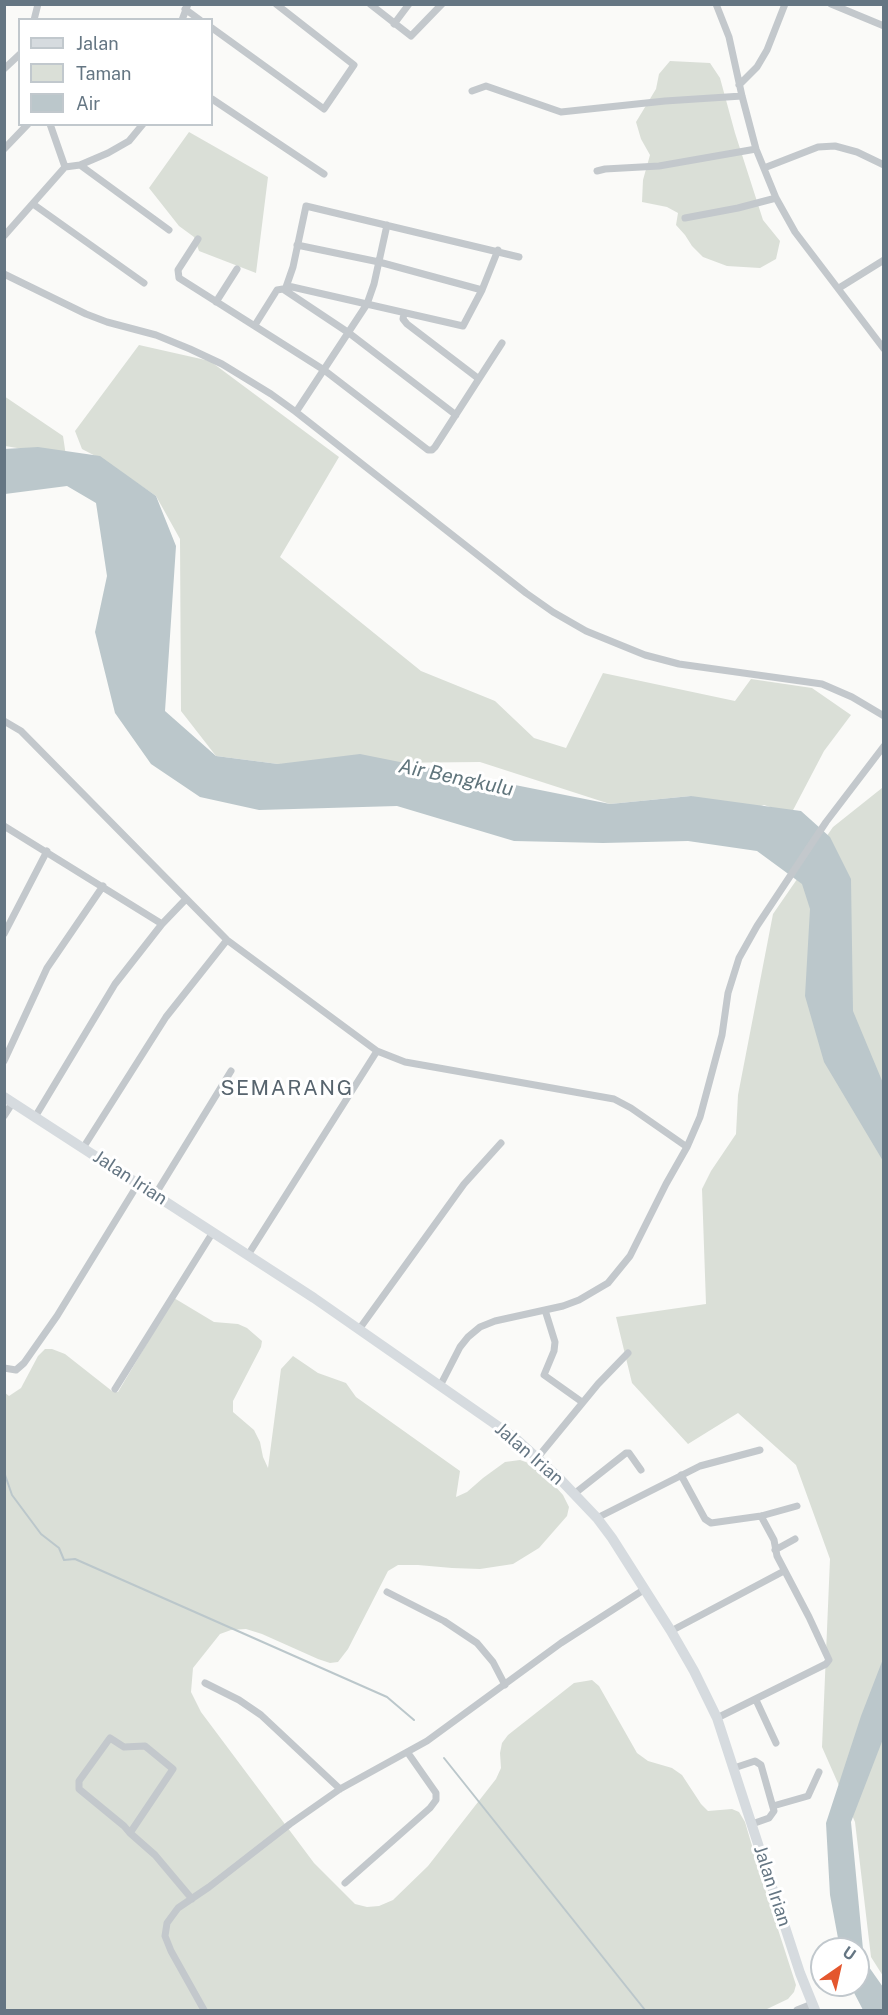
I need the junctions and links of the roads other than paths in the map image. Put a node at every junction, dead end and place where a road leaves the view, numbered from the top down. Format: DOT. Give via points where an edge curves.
graph roads {
  1 [pos="276,4"];
  2 [pos="370,4"];
  3 [pos="409,4"];
  4 [pos="442,4"];
  5 [pos="716,4"];
  6 [pos="785,4"];
  7 [pos="831,4"];
  8 [pos="186,7"];
  9 [pos="198,18"];
  10 [pos="394,24"];
  11 [pos="884,26"];
  12 [pos="213,29"];
  13 [pos="18,56"];
  14 [pos="4,69"];
  15 [pos="740,85"];
  16 [pos="472,92"];
  17 [pos="742,96"];
  18 [pos="213,100"];
  19 [pos="26,126"];
  20 [pos="51,126"];
  21 [pos="141,126"];
  22 [pos="756,148"];
  23 [pos="4,149"];
  24 [pos="80,165"];
  25 [pos="884,165"];
  26 [pos="65,167"];
  27 [pos="764,168"];
  28 [pos="597,171"];
  29 [pos="324,174"];
  30 [pos="776,198"];
  31 [pos="33,204"];
  32 [pos="685,218"];
  33 [pos="387,225"];
  34 [pos="169,230"];
  35 [pos="4,236"];
  36 [pos="198,239"];
  37 [pos="297,245"];
  38 [pos="498,250"];
  39 [pos="519,257"];
  40 [pos="884,260"];
  41 [pos="379,262"];
  42 [pos="237,269"];
  43 [pos="4,273"];
  44 [pos="144,283"];
  45 [pos="287,288"];
  46 [pos="839,288"];
  47 [pos="482,290"];
  48 [pos="216,302"];
  49 [pos="367,304"];
  50 [pos="404,313"];
  51 [pos="255,325"];
  52 [pos="349,333"];
  53 [pos="502,343"];
  54 [pos="884,349"];
  55 [pos="324,370"];
  56 [pos="479,379"];
  57 [pos="296,412"];
  58 [pos="456,415"];
  59 [pos="884,716"];
  60 [pos="4,721"];
  61 [pos="884,746"];
  62 [pos="4,826"];
  63 [pos="47,851"];
  64 [pos="103,886"];
  65 [pos="185,900"];
  66 [pos="162,924"];
  67 [pos="4,934"];
  68 [pos="227,940"];
  69 [pos="377,1051"];
  70 [pos="4,1061"];
  71 [pos="231,1071"];
  72 [pos="9,1099"];
  73 [pos="4,1116"];
  74 [pos="35,1117"];
  75 [pos="501,1143"];
  76 [pos="687,1146"];
  77 [pos="83,1148"];
  78 [pos="138,1184"];
  79 [pos="155,1195"];
  80 [pos="213,1232"];
  81 [pos="248,1255"];
  82 [pos="545,1310"];
  83 [pos="360,1328"];
  84 [pos="628,1353"];
  85 [pos="4,1368"];
  86 [pos="440,1386"];
  87 [pos="115,1389"];
  88 [pos="582,1402"];
  89 [pos="760,1450"];
  90 [pos="538,1457"];
  91 [pos="641,1470"];
  92 [pos="681,1476"];
  93 [pos="574,1494"];
  94 [pos="797,1506"];
  95 [pos="761,1516"];
  96 [pos="597,1518"];
  97 [pos="795,1539"];
  98 [pos="775,1550"];
  99 [pos="784,1571"];
  100 [pos="645,1589"];
  101 [pos="387,1592"];
  102 [pos="671,1631"];
  103 [pos="205,1683"];
  104 [pos="505,1685"];
  105 [pos="756,1700"];
  106 [pos="717,1718"];
  107 [pos="776,1743"];
  108 [pos="408,1753"];
  109 [pos="734,1768"];
  110 [pos="819,1772"];
  111 [pos="340,1789"];
  112 [pos="773,1806"];
  113 [pos="752,1824"];
  114 [pos="130,1833"];
  115 [pos="345,1883"];
  116 [pos="192,1899"];
  117 [pos="814,2007"];
  118 [pos="204,2010"];
  119 [pos="797,2010"];
  1 -- 12 [label="street" via="354,65 324,109"];
  2 -- 10 [label="street"];
  3 -- 10 [label="street"];
  4 -- 10 [label="street" via="411,36"];
  5 -- 15 [label="street" via="729,37"];
  6 -- 15 [label="street" via="767,50 757,68"];
  7 -- 11 [label="street"];
  8 -- 9 [label="street"];
  13 -- 14 [label="street"];
  15 -- 17 [label="street"];
  16 -- 17 [label="street" via="486,86 561,112"];
  17 -- 22 [label="street"];
  18 -- 29 [label="street"];
  19 -- 23 [label="street"];
  20 -- 26 [label="street"];
  21 -- 24 [label="street" via="123,145"];
  22 -- 27 [label="street"];
  22 -- 28 [label="street" via="659,166"];
  24 -- 26 [label="street"];
  24 -- 34 [label="street"];
  25 -- 27 [label="street" via="836,146 818,147"];
  26 -- 31 [label="street"];
  27 -- 30 [label="street"];
  30 -- 32 [label="street"];
  30 -- 46 [label="street" via="795,232"];
  31 -- 35 [label="street"];
  31 -- 44 [label="street"];
  33 -- 37 [label="street" via="306,206"];
  33 -- 38 [label="street"];
  33 -- 41 [label="street"];
  36 -- 48 [label="street" via="177,274"];
  37 -- 41 [label="street"];
  37 -- 45 [label="street"];
  38 -- 39 [label="street"];
  38 -- 47 [label="street"];
  40 -- 46 [label="street"];
  41 -- 47 [label="street"];
  41 -- 49 [label="street"];
  42 -- 48 [label="street"];
  43 -- 57 [label="street" via="86,314 156,335 222,364"];
  45 -- 49 [label="street"];
  45 -- 51 [label="street" via="277,290"];
  45 -- 52 [label="street"];
  46 -- 54 [label="street"];
  47 -- 50 [label="street" via="463,326"];
  48 -- 51 [label="street"];
  49 -- 50 [label="street"];
  49 -- 52 [label="street"];
  50 -- 56 [label="street" via="407,324"];
  51 -- 55 [label="street"];
  52 -- 55 [label="street"];
  52 -- 58 [label="street"];
  53 -- 56 [label="street"];
  55 -- 57 [label="street"];
  55 -- 58 [label="street" via="428,450 435,447"];
  56 -- 58 [label="street"];
  57 -- 59 [label="street" via="491,567 578,626 645,655 679,664 822,684"];
  60 -- 65 [label="street" via="21,731"];
  61 -- 76 [label="street" via="826,822 757,926 734,972 709,1086"];
  62 -- 63 [label="street"];
  63 -- 64 [label="street"];
  63 -- 67 [label="street"];
  64 -- 66 [label="street"];
  64 -- 70 [label="street" via="47,968"];
  65 -- 66 [label="street"];
  65 -- 68 [label="street"];
  66 -- 74 [label="street" via="115,984"];
  68 -- 69 [label="street"];
  68 -- 77 [label="street" via="166,1017"];
  69 -- 76 [label="street" via="416,1065 614,1099"];
  69 -- 81 [label="street"];
  71 -- 79 [label="street"];
  72 -- 73 [label="street"];
  72 -- 74 [label="main road, Jalan Irian"];
  74 -- 77 [label="main road, Jalan Irian"];
  75 -- 83 [label="street" via="464,1184"];
  76 -- 82 [label="street" via="619,1272 597,1291"];
  77 -- 78 [label="main road, Jalan Irian"];
  78 -- 79 [label="main road, Jalan Irian"];
  78 -- 85 [label="street" via="24,1362 16,1370"];
  79 -- 80 [label="main road, Jalan Irian"];
  80 -- 81 [label="main road, Jalan Irian"];
  80 -- 87 [label="street"];
  81 -- 83 [label="main road, Jalan Irian"];
  82 -- 86 [label="street" via="480,1327 460,1347"];
  82 -- 88 [label="street" via="555,1342 544,1375"];
  83 -- 86 [label="main road, Jalan Irian"];
  84 -- 88 [label="street"];
  86 -- 90 [label="main road, Jalan Irian"];
  88 -- 90 [label="street"];
  89 -- 92 [label="street" via="700,1466"];
  90 -- 93 [label="main road, Jalan Irian"];
  91 -- 93 [label="street" via="626,1453"];
  92 -- 95 [label="street" via="708,1522"];
  92 -- 96 [label="street"];
  93 -- 96 [label="main road, Jalan Irian"];
  94 -- 95 [label="street"];
  95 -- 98 [label="street"];
  96 -- 100 [label="main road, Jalan Irian"];
  97 -- 98 [label="street"];
  98 -- 99 [label="street"];
  99 -- 102 [label="street"];
  99 -- 105 [label="street" via="829,1660"];
  100 -- 102 [label="main road, Jalan Irian"];
  100 -- 104 [label="street"];
  101 -- 104 [label="street" via="477,1643"];
  102 -- 106 [label="main road, Jalan Irian"];
  103 -- 111 [label="street" via="261,1715"];
  104 -- 108 [label="street"];
  105 -- 106 [label="street"];
  105 -- 107 [label="street"];
  106 -- 109 [label="main road, Jalan Irian"];
  108 -- 111 [label="street"];
  108 -- 115 [label="street" via="436,1793 436,1800"];
  109 -- 112 [label="street" via="759,1762"];
  109 -- 113 [label="main road, Jalan Irian"];
  110 -- 112 [label="street" via="808,1796"];
  111 -- 116 [label="street"];
  112 -- 113 [label="street" via="771,1816"];
  113 -- 117 [label="main road, Jalan Irian"];
  114 -- 114 [label="street" via="173,1769 144,1746 124,1747 110,1738 78,1786"];
  114 -- 116 [label="street" via="155,1855"];
  116 -- 118 [label="street" via="171,1915 164,1930 171,1951"];
  117 -- 119 [label="street"];
}
